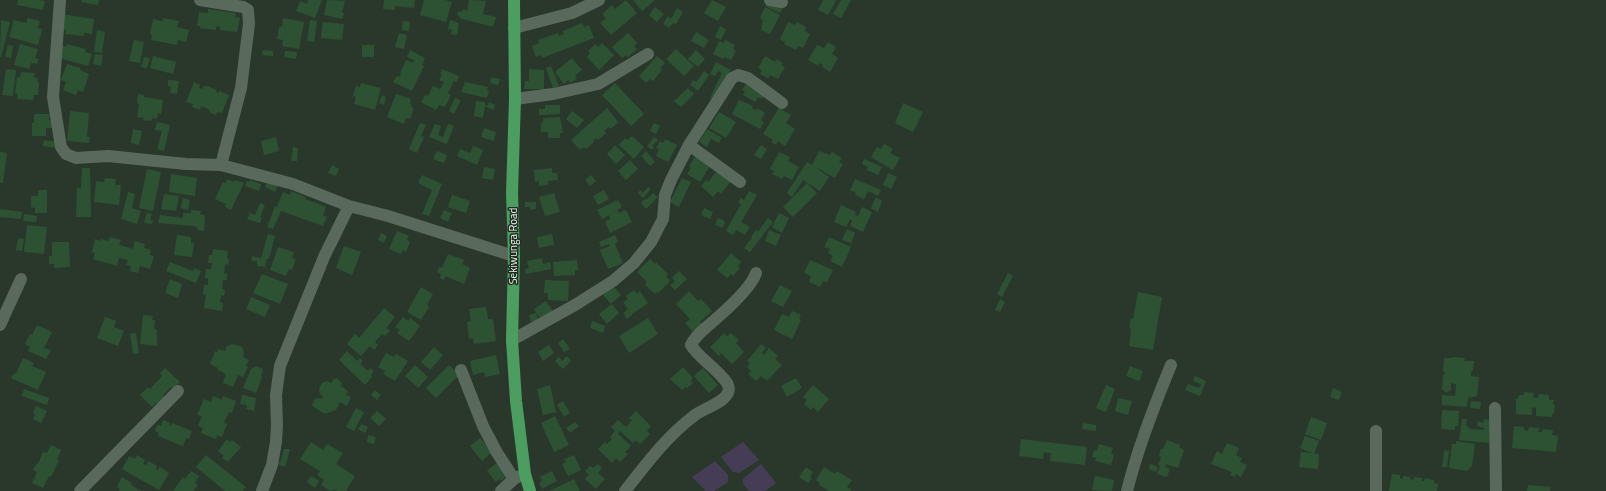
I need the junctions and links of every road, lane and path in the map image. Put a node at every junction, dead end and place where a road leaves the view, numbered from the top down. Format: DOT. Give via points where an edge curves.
graph roads {
  1 [pos="60,0"];
  2 [pos="200,0"];
  3 [pos="514,0"];
  4 [pos="599,0"];
  5 [pos="770,0"];
  6 [pos="782,2"];
  7 [pos="514,28"];
  8 [pos="648,54"];
  9 [pos="514,99"];
  10 [pos="782,103"];
  11 [pos="689,146"];
  12 [pos="221,165"];
  13 [pos="740,182"];
  14 [pos="349,206"];
  15 [pos="514,256"];
  16 [pos="756,273"];
  17 [pos="21,279"];
  18 [pos="0,324"];
  19 [pos="512,340"];
  20 [pos="1171,365"];
  21 [pos="461,370"];
  22 [pos="178,391"];
  23 [pos="1495,408"];
  24 [pos="1376,431"];
  25 [pos="519,476"];
  26 [pos="80,491"];
  27 [pos="262,491"];
  28 [pos="501,491"];
  29 [pos="530,491"];
  30 [pos="625,491"];
  31 [pos="1127,491"];
  32 [pos="1376,491"];
  33 [pos="1496,491"];
  1 -- 12 [label="street" via="53,97 61,147 66,154 76,158 108,156"];
  2 -- 12 [label="street" via="248,10 249,24 241,88"];
  3 -- 7 [label="main road, Sekiwunga Road"];
  4 -- 7 [label="street" via="572,13"];
  5 -- 6 [label="street"];
  7 -- 9 [label="main road, Sekiwunga Road"];
  8 -- 9 [label="street" via="598,84"];
  9 -- 15 [label="main road, Sekiwunga Road"];
  10 -- 11 [label="street" via="748,78 738,75 732,78"];
  11 -- 13 [label="street"];
  11 -- 19 [label="street" via="671,180 663,220 651,242 634,263 575,305"];
  12 -- 14 [label="street" via="293,184"];
  14 -- 15 [label="street"];
  14 -- 27 [label="street" via="324,257 280,366 276,395 276,442 272,465"];
  15 -- 19 [label="main road, Sekiwunga Road"];
  16 -- 30 [label="street" via="754,281 694,338 691,344 728,384 729,390 725,397 717,404 699,411 666,439"];
  17 -- 18 [label="street"];
  19 -- 25 [label="main road, Sekiwunga Road"];
  20 -- 31 [label="street" via="1151,413"];
  21 -- 25 [label="street" via="483,426 496,451"];
  22 -- 26 [label="street"];
  23 -- 33 [label="street"];
  24 -- 32 [label="street"];
  25 -- 28 [label="street"];
  25 -- 29 [label="main road, Sekiwunga Road"];
}
